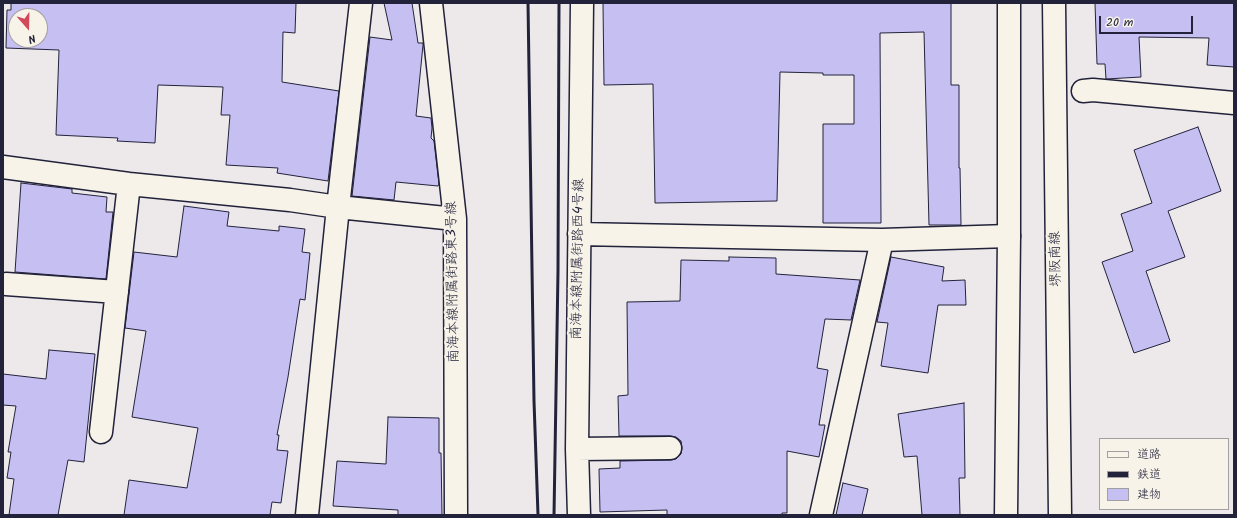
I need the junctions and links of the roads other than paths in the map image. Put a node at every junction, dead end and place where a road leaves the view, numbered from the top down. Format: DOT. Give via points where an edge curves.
graph roads {
  1 [pos="361,3"];
  2 [pos="431,3"];
  3 [pos="582,3"];
  4 [pos="1009,3"];
  5 [pos="1054,3"];
  6 [pos="1083,91"];
  7 [pos="1234,103"];
  8 [pos="3,167"];
  9 [pos="129,184"];
  10 [pos="338,207"];
  11 [pos="455,219"];
  12 [pos="579,234"];
  13 [pos="1009,236"];
  14 [pos="882,240"];
  15 [pos="6,284"];
  16 [pos="117,292"];
  17 [pos="101,432"];
  18 [pos="670,448"];
  19 [pos="577,449"];
  20 [pos="307,515"];
  21 [pos="456,515"];
  22 [pos="579,515"];
  23 [pos="821,515"];
  24 [pos="1006,515"];
  25 [pos="1060,515"];
  1 -- 10 [label="street"];
  2 -- 11 [label="street, 南海本線附属街路東3号線"];
  3 -- 12 [label="street, 南海本線附属街路西4号線"];
  4 -- 13 [label="street"];
  5 -- 25 [label="street, 堺阪南線"];
  6 -- 7 [label="street"];
  8 -- 9 [label="street"];
  9 -- 10 [label="street"];
  9 -- 16 [label="street"];
  10 -- 11 [label="street"];
  10 -- 20 [label="street"];
  11 -- 21 [label="street, 南海本線附属街路東3号線"];
  12 -- 14 [label="street"];
  12 -- 19 [label="street, 南海本線附属街路西4号線"];
  13 -- 14 [label="street"];
  13 -- 24 [label="street"];
  14 -- 23 [label="street"];
  15 -- 16 [label="street"];
  16 -- 17 [label="street"];
  18 -- 19 [label="street"];
  19 -- 22 [label="street, 南海本線附属街路西4号線"];
}
